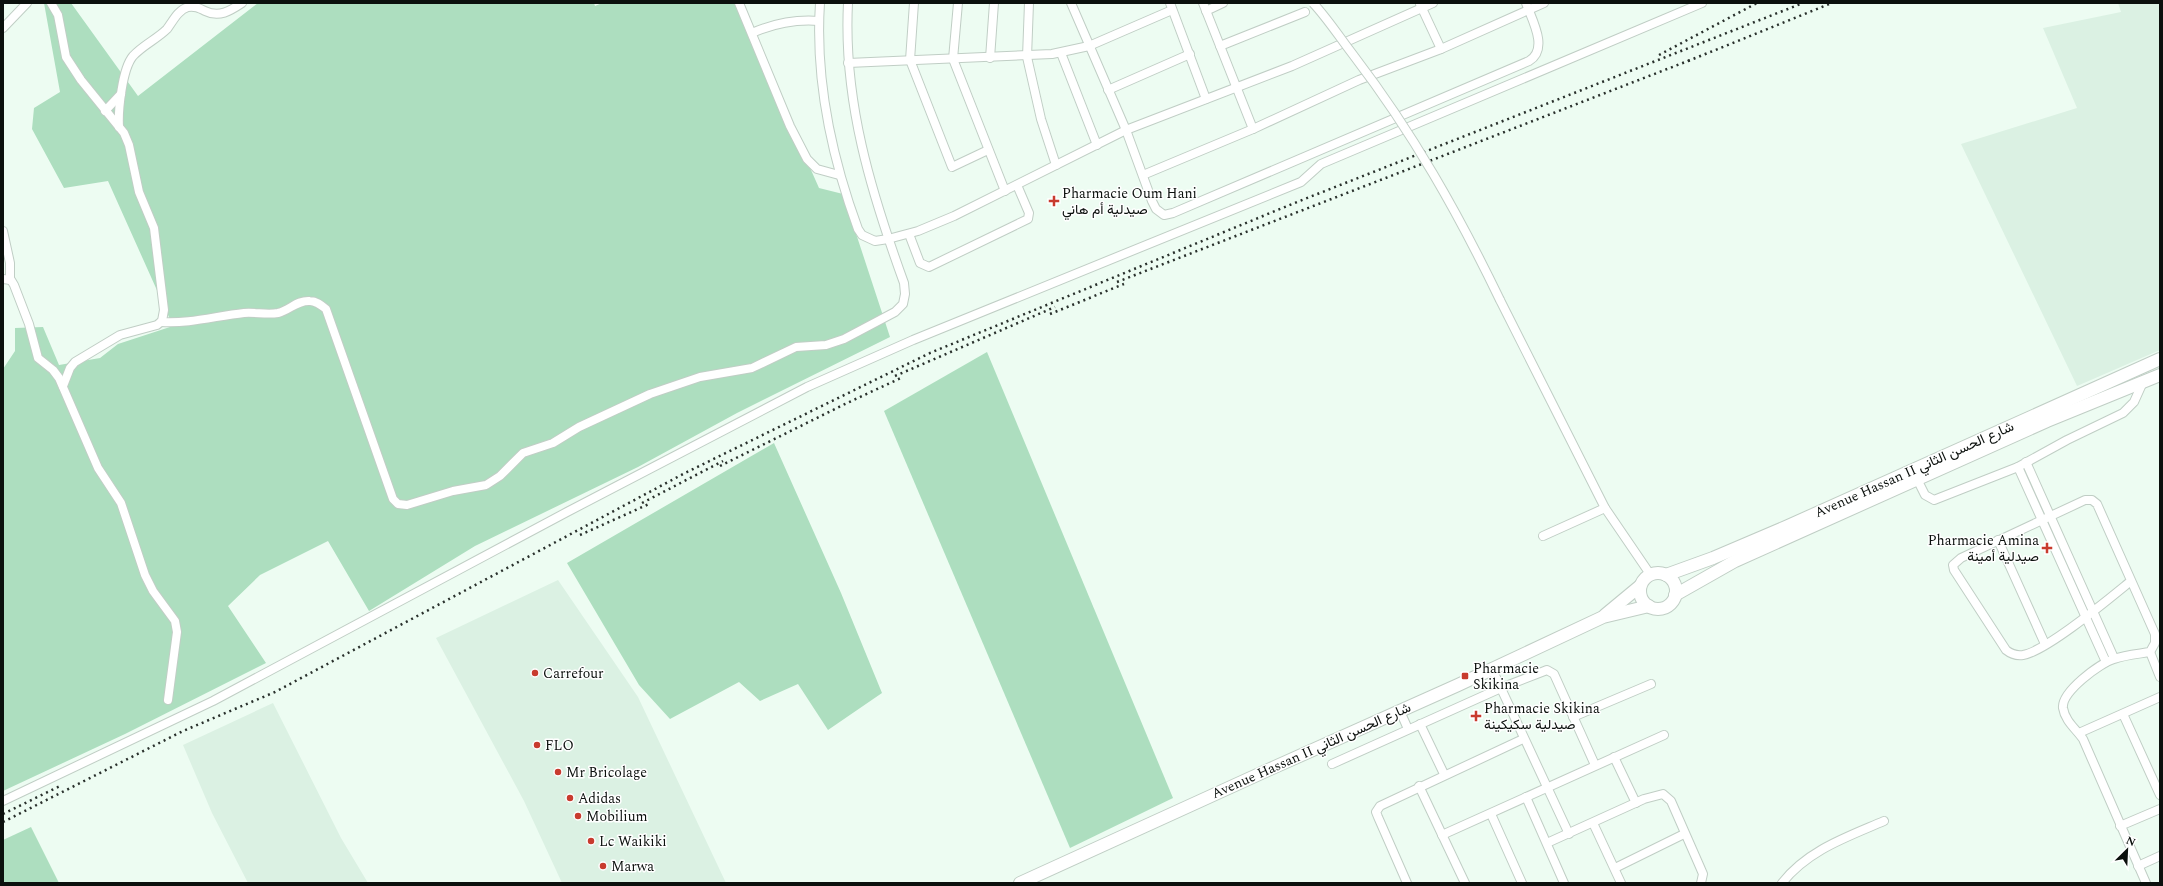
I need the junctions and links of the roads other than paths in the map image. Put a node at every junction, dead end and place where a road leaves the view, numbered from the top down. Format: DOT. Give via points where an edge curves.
graph roads {
  1 [pos="27,3"];
  2 [pos="51,3"];
  3 [pos="242,3"];
  4 [pos="739,3"];
  5 [pos="820,3"];
  6 [pos="848,3"];
  7 [pos="914,3"];
  8 [pos="958,3"];
  9 [pos="994,3"];
  10 [pos="1029,3"];
  11 [pos="1223,3"];
  12 [pos="1313,3"];
  13 [pos="1433,3"];
  14 [pos="1526,3"];
  15 [pos="1544,3"];
  16 [pos="1702,3"];
  17 [pos="1073,4"];
  18 [pos="1421,5"];
  19 [pos="1171,6"];
  20 [pos="1204,7"];
  21 [pos="1529,11"];
  22 [pos="1305,12"];
  23 [pos="819,20"];
  24 [pos="3,28"];
  25 [pos="752,33"];
  26 [pos="1089,46"];
  27 [pos="1220,46"];
  28 [pos="1441,49"];
  29 [pos="1060,53"];
  30 [pos="1190,54"];
  31 [pos="1027,56"];
  32 [pos="990,58"];
  33 [pos="910,60"];
  34 [pos="953,60"];
  35 [pos="848,63"];
  36 [pos="1237,88"];
  37 [pos="1108,90"];
  38 [pos="122,93"];
  39 [pos="1206,99"];
  40 [pos="105,111"];
  41 [pos="119,128"];
  42 [pos="1253,129"];
  43 [pos="1126,130"];
  44 [pos="1096,144"];
  45 [pos="988,150"];
  46 [pos="1056,165"];
  47 [pos="839,175"];
  48 [pos="1143,175"];
  49 [pos="1017,185"];
  50 [pos="1005,191"];
  51 [pos="3,231"];
  52 [pos="909,234"];
  53 [pos="888,240"];
  54 [pos="7,280"];
  55 [pos="161,322"];
  56 [pos="2160,359"];
  57 [pos="2160,375"];
  58 [pos="2143,382"];
  59 [pos="63,386"];
  60 [pos="2026,462"];
  61 [pos="2018,466"];
  62 [pos="1916,479"];
  63 [pos="1605,508"];
  64 [pos="2051,516"];
  65 [pos="2042,520"];
  66 [pos="1543,536"];
  67 [pos="1998,540"];
  68 [pos="1650,574"];
  69 [pos="1666,575"];
  70 [pos="2131,581"];
  71 [pos="1640,586"];
  72 [pos="1675,595"];
  73 [pos="1649,606"];
  74 [pos="2093,611"];
  75 [pos="1603,617"];
  76 [pos="2084,617"];
  77 [pos="2045,644"];
  78 [pos="2150,652"];
  79 [pos="2114,658"];
  80 [pos="2106,662"];
  81 [pos="1492,669"];
  82 [pos="2160,677"];
  83 [pos="1651,684"];
  84 [pos="1501,688"];
  85 [pos="2160,697"];
  86 [pos="168,700"];
  87 [pos="1400,710"];
  88 [pos="2123,714"];
  89 [pos="1573,717"];
  90 [pos="1420,724"];
  91 [pos="1408,729"];
  92 [pos="2079,733"];
  93 [pos="1664,735"];
  94 [pos="1523,738"];
  95 [pos="1614,757"];
  96 [pos="1332,764"];
  97 [pos="1595,765"];
  98 [pos="1444,774"];
  99 [pos="1419,786"];
  100 [pos="1546,788"];
  101 [pos="2160,795"];
  102 [pos="1526,797"];
  103 [pos="3,801"];
  104 [pos="1636,803"];
  105 [pos="2160,809"];
  106 [pos="1490,814"];
  107 [pos="1884,821"];
  108 [pos="1593,823"];
  109 [pos="2120,826"];
  110 [pos="1569,834"];
  111 [pos="1684,834"];
  112 [pos="1442,835"];
  113 [pos="1547,844"];
  114 [pos="2160,856"];
  115 [pos="2138,866"];
  116 [pos="1615,868"];
  117 [pos="1020,883"];
  118 [pos="1407,883"];
  119 [pos="1465,883"];
  120 [pos="1522,883"];
  121 [pos="1564,883"];
  122 [pos="1621,883"];
  123 [pos="1701,883"];
  124 [pos="1782,883"];
  125 [pos="2146,883"];
  1 -- 24 [label="street"];
  2 -- 40 [label="street" via="58,15 66,57"];
  3 -- 38 [label="street" via="221,14 208,13 193,6 181,10 166,29 132,57"];
  4 -- 25 [label="street"];
  5 -- 23 [label="street"];
  6 -- 35 [label="street"];
  7 -- 33 [label="street"];
  8 -- 34 [label="street"];
  9 -- 32 [label="street"];
  10 -- 31 [label="street"];
  11 -- 20 [label="street"];
  12 -- 63 [label="street, bridge" via="1377,87 1441,184 1472,240"];
  13 -- 18 [label="street"];
  14 -- 21 [label="street"];
  15 -- 21 [label="street"];
  16 -- 103 [label="street" via="1321,164 1301,182 913,340 807,387 213,702"];
  17 -- 26 [label="street"];
  18 -- 28 [label="street"];
  18 -- 36 [label="street" via="1292,66"];
  19 -- 26 [label="street"];
  19 -- 30 [label="street"];
  20 -- 27 [label="street"];
  21 -- 28 [label="street"];
  21 -- 48 [label="street" via="1539,42 1538,52 1529,61 1173,213 1164,214 1156,209"];
  22 -- 27 [label="street"];
  23 -- 25 [label="street" via="775,23"];
  23 -- 47 [label="street" via="827,115"];
  25 -- 47 [label="street" via="790,126 807,160 817,169"];
  26 -- 29 [label="street"];
  26 -- 37 [label="street"];
  27 -- 36 [label="street"];
  28 -- 42 [label="street" via="1359,80"];
  29 -- 31 [label="street"];
  29 -- 44 [label="street"];
  30 -- 37 [label="street"];
  30 -- 39 [label="street"];
  31 -- 32 [label="street"];
  31 -- 46 [label="street" via="1041,119"];
  32 -- 34 [label="street"];
  33 -- 34 [label="street"];
  33 -- 35 [label="street"];
  33 -- 45 [label="street" via="952,167"];
  34 -- 45 [label="street"];
  35 -- 53 [label="street" via="862,153"];
  36 -- 39 [label="street"];
  36 -- 42 [label="street"];
  37 -- 43 [label="street"];
  38 -- 40 [label="street"];
  38 -- 41 [label="street" via="118,110"];
  39 -- 43 [label="street"];
  40 -- 41 [label="street"];
  41 -- 55 [label="street" via="130,145 139,192 154,228 163,296 164,310"];
  42 -- 48 [label="street"];
  43 -- 44 [label="street"];
  43 -- 48 [label="street"];
  44 -- 46 [label="street"];
  45 -- 50 [label="street"];
  46 -- 49 [label="street"];
  47 -- 53 [label="street" via="862,235 875,241"];
  49 -- 50 [label="street"];
  49 -- 52 [label="street" via="1029,213 1028,219 929,267 920,263"];
  50 -- 52 [label="street"];
  51 -- 54 [label="street" via="10,263"];
  52 -- 53 [label="street"];
  53 -- 55 [label="street" via="904,283 905,294 903,304 894,312 844,339 826,345 796,347 742,372 700,377 650,394 579,427 553,443 523,453 500,476 486,485 453,491 407,505 398,504 393,500 326,309 318,303 310,300 297,303 279,313 247,313 180,323"];
  54 -- 59 [label="street" via="22,305 38,358 53,370"];
  55 -- 59 [label="street" via="120,335 89,353 70,368"];
  56 -- 69 [label="main road, Avenue Hassan II شارع الحسن الثاني" via="1788,526"];
  57 -- 58 [label="main road, Avenue Hassan II شارع الحسن الثاني"];
  58 -- 60 [label="street" via="2134,402 2123,413"];
  58 -- 62 [label="main road, Avenue Hassan II شارع الحسن الثاني"];
  59 -- 86 [label="street" via="98,468 121,503 145,575 175,621 177,632"];
  60 -- 61 [label="street"];
  60 -- 64 [label="street"];
  61 -- 62 [label="street" via="1934,500 1925,495"];
  61 -- 65 [label="street"];
  62 -- 72 [label="main road, Avenue Hassan II شارع الحسن الثاني" via="1735,561"];
  63 -- 66 [label="street"];
  63 -- 68 [label="street"];
  64 -- 65 [label="street"];
  64 -- 70 [label="street" via="2085,500 2095,502"];
  64 -- 74 [label="street"];
  65 -- 67 [label="street"];
  65 -- 76 [label="street"];
  67 -- 77 [label="street"];
  67 -- 77 [label="street" via="1958,560 1953,564 1954,570 2006,650 2015,655 2025,655"];
  68 -- 69 [label="main road"];
  68 -- 71 [label="main road"];
  69 -- 72 [label="main road" via="1672,580"];
  70 -- 74 [label="street"];
  70 -- 78 [label="street" via="2155,634 2155,643"];
  71 -- 73 [label="main road" via="1643,601"];
  71 -- 75 [label="main road, Avenue Hassan II شارع الحسن الثاني"];
  72 -- 73 [label="main road" via="1665,607"];
  73 -- 75 [label="main road, Avenue Hassan II شارع الحسن الثاني"];
  74 -- 76 [label="street"];
  74 -- 79 [label="street"];
  75 -- 81 [label="main road, Avenue Hassan II شارع الحسن الثاني"];
  76 -- 77 [label="street"];
  76 -- 80 [label="street"];
  78 -- 79 [label="street"];
  78 -- 82 [label="street"];
  79 -- 80 [label="street"];
  80 -- 92 [label="street" via="2069,691 2064,699 2065,714"];
  81 -- 84 [label="street"];
  81 -- 87 [label="main road, Avenue Hassan II شارع الحسن الثاني"];
  83 -- 89 [label="street"];
  84 -- 89 [label="street" via="1549,670 1554,674"];
  84 -- 90 [label="street"];
  84 -- 94 [label="street"];
  85 -- 88 [label="street"];
  87 -- 91 [label="street"];
  87 -- 117 [label="main road, Avenue Hassan II شارع الحسن الثاني"];
  88 -- 92 [label="street"];
  88 -- 101 [label="street"];
  89 -- 97 [label="street"];
  90 -- 91 [label="street"];
  90 -- 98 [label="street"];
  91 -- 96 [label="street"];
  92 -- 109 [label="street"];
  93 -- 95 [label="street"];
  94 -- 98 [label="street"];
  94 -- 100 [label="street"];
  95 -- 97 [label="street"];
  95 -- 104 [label="street"];
  97 -- 100 [label="street"];
  98 -- 99 [label="street"];
  99 -- 112 [label="street"];
  99 -- 118 [label="street" via="1383,803 1376,812"];
  100 -- 102 [label="street"];
  100 -- 110 [label="street"];
  102 -- 106 [label="street"];
  102 -- 113 [label="street"];
  104 -- 108 [label="street"];
  104 -- 111 [label="street" via="1659,794 1666,795"];
  105 -- 109 [label="street"];
  106 -- 112 [label="street"];
  106 -- 120 [label="street"];
  107 -- 124 [label="street" via="1810,856 1794,868"];
  108 -- 110 [label="street"];
  108 -- 116 [label="street"];
  109 -- 115 [label="street"];
  110 -- 113 [label="street"];
  111 -- 116 [label="street"];
  111 -- 123 [label="street" via="1703,874"];
  112 -- 119 [label="street"];
  113 -- 121 [label="street"];
  114 -- 115 [label="street"];
  115 -- 125 [label="street"];
  116 -- 122 [label="street"];
}
